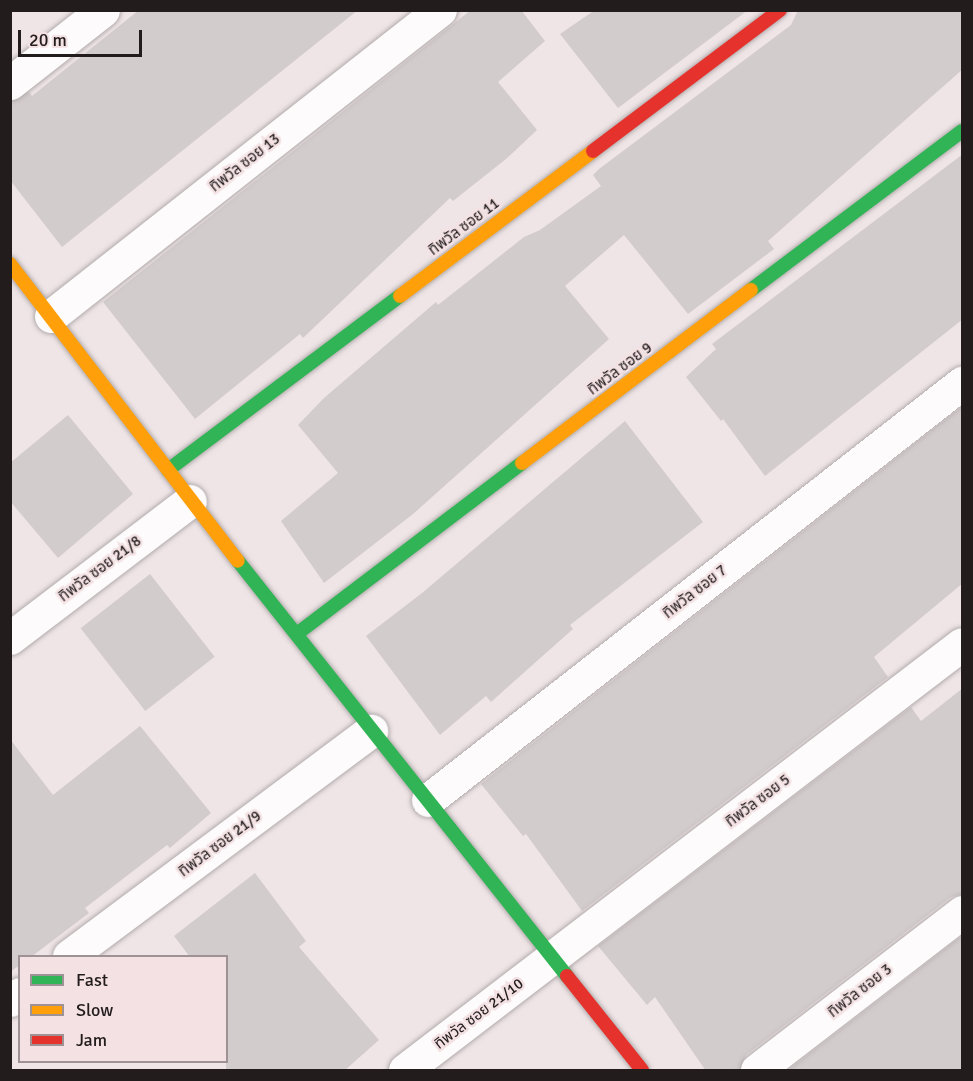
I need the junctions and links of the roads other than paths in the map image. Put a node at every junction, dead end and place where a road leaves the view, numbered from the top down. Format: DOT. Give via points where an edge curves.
graph roads {
  1 [pos="103,10"];
  2 [pos="440,10"];
  3 [pos="780,10"];
  4 [pos="10,83"];
  5 [pos="963,131"];
  6 [pos="12,270"];
  7 [pos="51,316"];
  8 [pos="963,383"];
  9 [pos="168,470"];
  10 [pos="190,501"];
  11 [pos="298,633"];
  12 [pos="10,638"];
  13 [pos="963,644"];
  14 [pos="371,731"];
  15 [pos="428,800"];
  16 [pos="963,912"];
  17 [pos="72,955"];
  18 [pos="553,958"];
  19 [pos="405,1071"];
  20 [pos="642,1071"];
  21 [pos="757,1071"];
  1 -- 4 [label="street"];
  2 -- 7 [label="street, ทิพวัล ซอย 13"];
  3 -- 9 [label="street, ทิพวัล ซอย 11"];
  5 -- 11 [label="street, ทิพวัล ซอย 9"];
  6 -- 7 [label="street"];
  7 -- 9 [label="street"];
  8 -- 15 [label="street, ทิพวัล ซอย 7"];
  9 -- 10 [label="street"];
  10 -- 11 [label="street"];
  10 -- 12 [label="street, ทิพวัล ซอย 21/8"];
  11 -- 14 [label="street"];
  13 -- 18 [label="street, ทิพวัล ซอย 5"];
  14 -- 15 [label="street"];
  14 -- 17 [label="street, ทิพวัล ซอย 21/9"];
  15 -- 18 [label="street"];
  16 -- 21 [label="street, ทิพวัล ซอย 3"];
  18 -- 19 [label="street, ทิพวัล ซอย 21/10"];
  18 -- 20 [label="street"];
}
